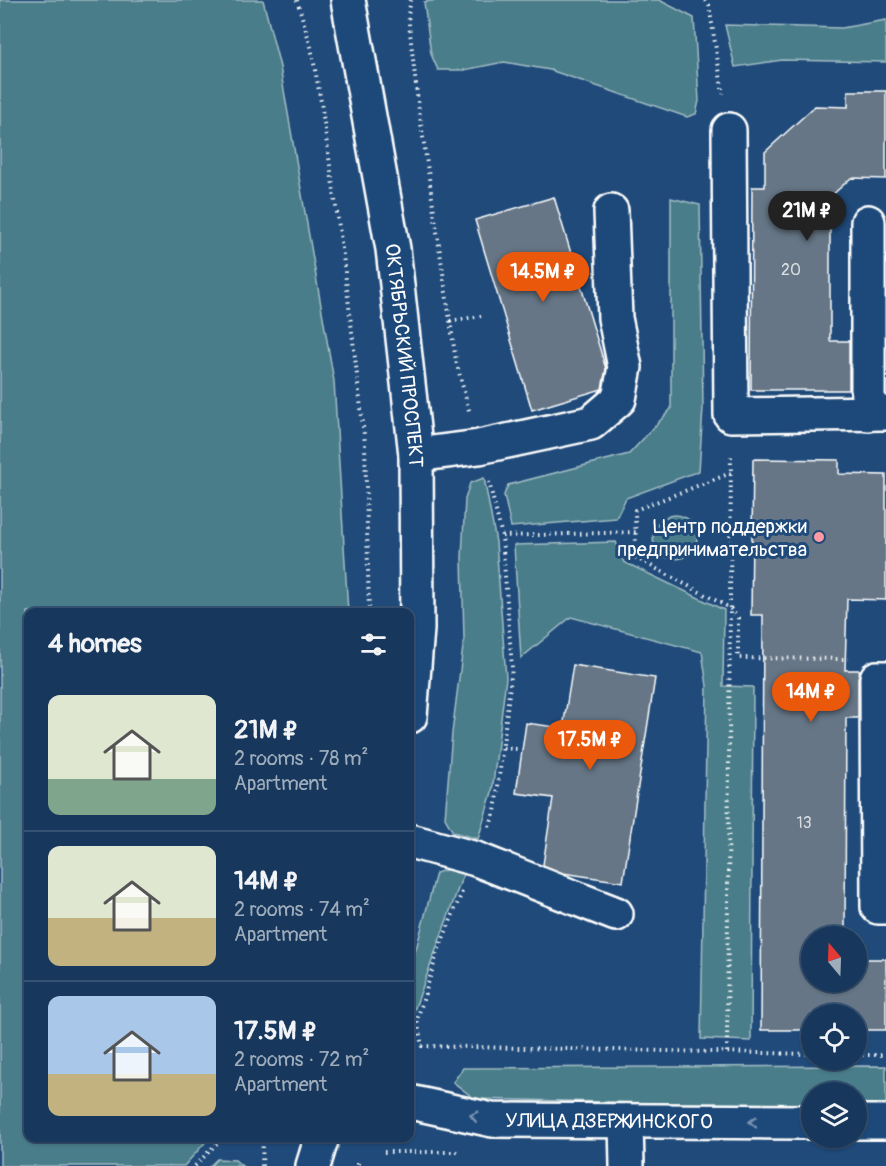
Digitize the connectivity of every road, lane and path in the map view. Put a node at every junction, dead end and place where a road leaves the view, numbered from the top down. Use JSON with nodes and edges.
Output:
{"nodes":[{"id":1,"x":297,"y":0,"type":"edge"},
{"id":2,"x":348,"y":0,"type":"edge"},
{"id":3,"x":411,"y":0,"type":"edge"},
{"id":4,"x":705,"y":0,"type":"edge"},
{"id":5,"x":729,"y":130,"type":"joint"},
{"id":6,"x":611,"y":211,"type":"dead end"},
{"id":7,"x":868,"y":222,"type":"dead end"},
{"id":8,"x":481,"y":316,"type":"dead end"},
{"id":9,"x":450,"y":321,"type":"junction"},
{"id":10,"x":877,"y":414,"type":"edge"},
{"id":11,"x":731,"y":415,"type":"junction"},
{"id":12,"x":479,"y":447,"type":"junction"},
{"id":13,"x":416,"y":455,"type":"junction"},
{"id":14,"x":731,"y":473,"type":"junction"},
{"id":15,"x":636,"y":532,"type":"junction"},
{"id":16,"x":502,"y":536,"type":"junction"},
{"id":17,"x":369,"y":608,"type":"edge"},
{"id":18,"x":730,"y":608,"type":"junction"},
{"id":19,"x":414,"y":666,"type":"edge"},
{"id":20,"x":882,"y":678,"type":"edge"},
{"id":21,"x":503,"y":748,"type":"junction"},
{"id":22,"x":517,"y":749,"type":"dead end"},
{"id":23,"x":414,"y":842,"type":"edge"},
{"id":24,"x":476,"y":859,"type":"junction"},
{"id":25,"x":886,"y":907,"type":"edge"},
{"id":26,"x":616,"y":914,"type":"dead end"},
{"id":27,"x":727,"y":1052,"type":"junction"},
{"id":28,"x":801,"y":1054,"type":"edge"},
{"id":29,"x":867,"y":1055,"type":"edge"},
{"id":30,"x":886,"y":1055,"type":"edge"},
{"id":31,"x":414,"y":1103,"type":"edge"},
{"id":32,"x":626,"y":1121,"type":"junction"},
{"id":33,"x":801,"y":1122,"type":"edge"},
{"id":34,"x":867,"y":1122,"type":"edge"},
{"id":35,"x":886,"y":1122,"type":"edge"},
{"id":36,"x":218,"y":1142,"type":"edge"},
{"id":37,"x":263,"y":1142,"type":"edge"},
{"id":38,"x":320,"y":1142,"type":"edge"},
{"id":39,"x":195,"y":1166,"type":"edge"},
{"id":40,"x":262,"y":1166,"type":"edge"},
{"id":41,"x":313,"y":1166,"type":"edge"},
{"id":42,"x":627,"y":1166,"type":"edge"}],
"edges":[{"from":1,"to":17,"type":"path"},
{"from":2,"to":13,"type":"street","name":"ОКТЯБРЬСКИЙ ПРОСПЕКТ"},
{"from":3,"to":9,"type":"path"},
{"from":4,"to":5,"type":"path"},
{"from":5,"to":11,"type":"street"},
{"from":6,"to":12,"type":"street"},
{"from":7,"to":10,"type":"street"},
{"from":8,"to":9,"type":"path"},
{"from":9,"to":12,"type":"path"},
{"from":10,"to":11,"type":"street"},
{"from":11,"to":14,"type":"path"},
{"from":12,"to":13,"type":"street"},
{"from":12,"to":16,"type":"path"},
{"from":13,"to":19,"type":"street","name":"ОКТЯБРЬСКИЙ ПРОСПЕКТ"},
{"from":14,"to":15,"type":"path"},
{"from":14,"to":18,"type":"path"},
{"from":15,"to":16,"type":"path"},
{"from":15,"to":18,"type":"path"},
{"from":16,"to":21,"type":"path"},
{"from":18,"to":20,"type":"path"},
{"from":18,"to":27,"type":"path"},
{"from":20,"to":25,"type":"street"},
{"from":21,"to":22,"type":"path"},
{"from":21,"to":24,"type":"path"},
{"from":23,"to":24,"type":"street"},
{"from":24,"to":26,"type":"street"},
{"from":24,"to":27,"type":"path"},
{"from":27,"to":28,"type":"path"},
{"from":29,"to":30,"type":"path"},
{"from":32,"to":31,"type":"street","name":"УЛИЦА ДЗЕРЖИНСКОГО","one_way":true},
{"from":33,"to":32,"type":"street","name":"УЛИЦА ДЗЕРЖИНСКОГО","one_way":true},
{"from":32,"to":42,"type":"street"},
{"from":34,"to":35,"type":"street"},
{"from":36,"to":39,"type":"path"},
{"from":37,"to":40,"type":"path"},
{"from":38,"to":41,"type":"street"}]}
